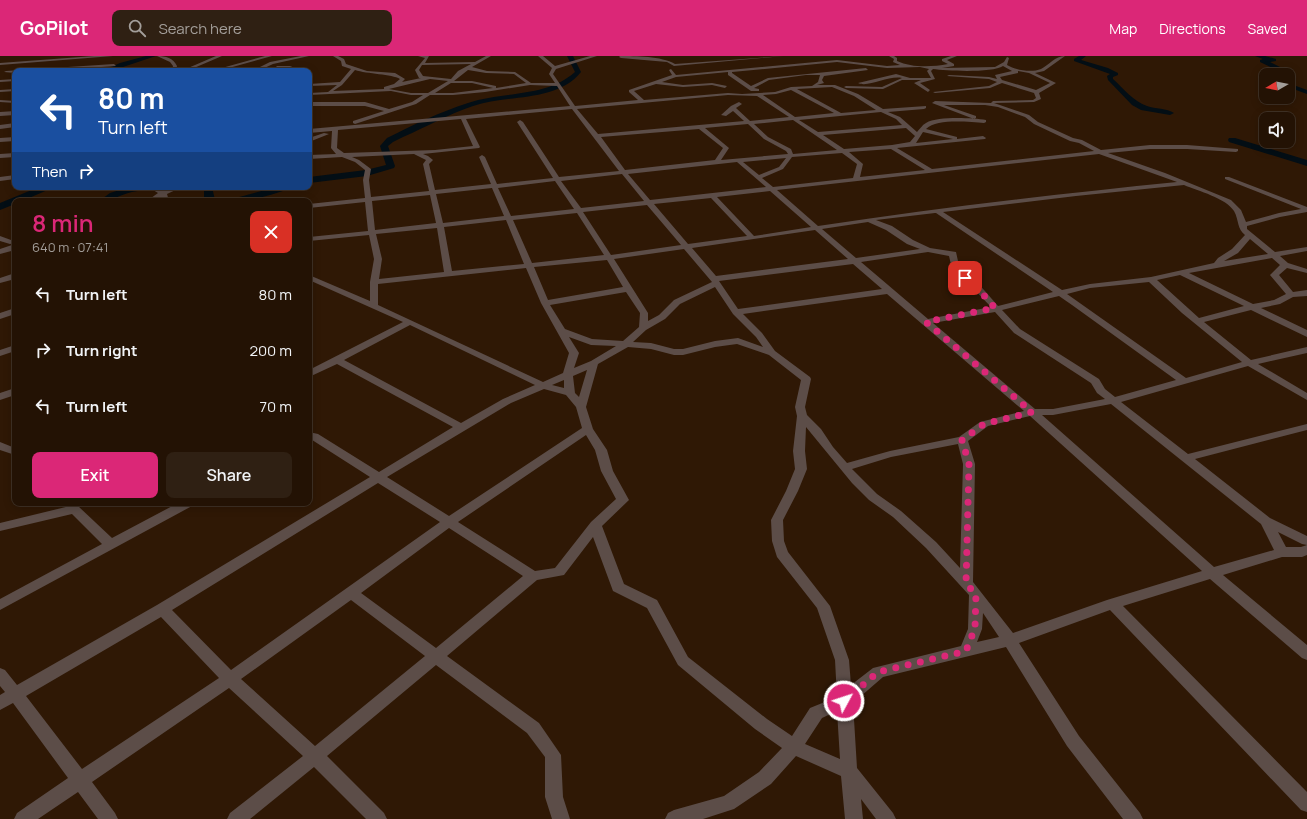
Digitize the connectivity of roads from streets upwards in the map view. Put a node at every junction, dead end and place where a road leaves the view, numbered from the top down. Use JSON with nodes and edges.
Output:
{"nodes":[{"id":1,"x":26,"y":56,"type":"edge"},
{"id":2,"x":72,"y":56,"type":"edge"},
{"id":3,"x":111,"y":56,"type":"edge"},
{"id":4,"x":159,"y":56,"type":"edge"},
{"id":5,"x":220,"y":56,"type":"edge"},
{"id":6,"x":270,"y":56,"type":"edge"},
{"id":7,"x":307,"y":56,"type":"edge"},
{"id":8,"x":335,"y":56,"type":"edge"},
{"id":9,"x":420,"y":56,"type":"edge"},
{"id":10,"x":489,"y":56,"type":"edge"},
{"id":11,"x":540,"y":56,"type":"edge"},
{"id":12,"x":596,"y":56,"type":"edge"},
{"id":13,"x":732,"y":56,"type":"edge"},
{"id":14,"x":781,"y":56,"type":"edge"},
{"id":15,"x":891,"y":56,"type":"edge"},
{"id":16,"x":954,"y":56,"type":"edge"},
{"id":17,"x":1006,"y":56,"type":"edge"},
{"id":18,"x":1063,"y":56,"type":"edge"},
{"id":19,"x":243,"y":57,"type":"dead end"},
{"id":20,"x":621,"y":57,"type":"dead end"},
{"id":21,"x":644,"y":57,"type":"edge"},
{"id":22,"x":700,"y":57,"type":"dead end"},
{"id":23,"x":739,"y":57,"type":"edge"},
{"id":24,"x":771,"y":57,"type":"edge"},
{"id":25,"x":846,"y":57,"type":"edge"},
{"id":26,"x":68,"y":59,"type":"junction"},
{"id":27,"x":811,"y":59,"type":"dead end"},
{"id":28,"x":256,"y":61,"type":"junction"},
{"id":29,"x":837,"y":61,"type":"junction"},
{"id":30,"x":476,"y":62,"type":"junction"},
{"id":31,"x":818,"y":62,"type":"junction"},
{"id":32,"x":17,"y":63,"type":"junction"},
{"id":33,"x":704,"y":63,"type":"junction"},
{"id":34,"x":853,"y":63,"type":"junction"},
{"id":35,"x":0,"y":64,"type":"edge"},
{"id":36,"x":420,"y":64,"type":"junction"},
{"id":37,"x":1003,"y":64,"type":"junction"},
{"id":38,"x":114,"y":65,"type":"dead end"},
{"id":39,"x":270,"y":65,"type":"junction"},
{"id":40,"x":786,"y":65,"type":"junction"},
{"id":41,"x":861,"y":65,"type":"junction"},
{"id":42,"x":1034,"y":65,"type":"dead end"},
{"id":43,"x":233,"y":66,"type":"junction"},
{"id":44,"x":487,"y":66,"type":"dead end"},
{"id":45,"x":673,"y":66,"type":"junction"},
{"id":46,"x":906,"y":66,"type":"junction"},
{"id":47,"x":887,"y":67,"type":"junction"},
{"id":48,"x":66,"y":68,"type":"edge"},
{"id":49,"x":174,"y":68,"type":"edge"},
{"id":50,"x":190,"y":68,"type":"edge"},
{"id":51,"x":225,"y":68,"type":"edge"},
{"id":52,"x":260,"y":68,"type":"joint"},
{"id":53,"x":292,"y":68,"type":"edge"},
{"id":54,"x":469,"y":68,"type":"junction"},
{"id":55,"x":554,"y":68,"type":"junction"},
{"id":56,"x":759,"y":68,"type":"junction"},
{"id":57,"x":933,"y":68,"type":"junction"},
{"id":58,"x":354,"y":69,"type":"junction"},
{"id":59,"x":737,"y":69,"type":"junction"},
{"id":60,"x":865,"y":69,"type":"junction"},
{"id":61,"x":1013,"y":71,"type":"junction"},
{"id":62,"x":1023,"y":71,"type":"junction"},
{"id":63,"x":3,"y":72,"type":"edge"},
{"id":64,"x":460,"y":72,"type":"junction"},
{"id":65,"x":1030,"y":72,"type":"junction"},
{"id":66,"x":382,"y":74,"type":"junction"},
{"id":67,"x":806,"y":74,"type":"junction"},
{"id":68,"x":826,"y":74,"type":"junction"},
{"id":69,"x":930,"y":74,"type":"junction"},
{"id":70,"x":0,"y":75,"type":"edge"},
{"id":71,"x":687,"y":75,"type":"junction"},
{"id":72,"x":902,"y":75,"type":"junction"},
{"id":73,"x":518,"y":76,"type":"junction"},
{"id":74,"x":675,"y":76,"type":"junction"},
{"id":75,"x":885,"y":76,"type":"junction"},
{"id":76,"x":953,"y":76,"type":"junction"},
{"id":77,"x":360,"y":77,"type":"dead end"},
{"id":78,"x":940,"y":77,"type":"junction"},
{"id":79,"x":352,"y":78,"type":"dead end"},
{"id":80,"x":428,"y":78,"type":"junction"},
{"id":81,"x":909,"y":78,"type":"junction"},
{"id":82,"x":498,"y":79,"type":"dead end"},
{"id":83,"x":12,"y":80,"type":"edge"},
{"id":84,"x":344,"y":80,"type":"junction"},
{"id":85,"x":489,"y":80,"type":"dead end"},
{"id":86,"x":0,"y":81,"type":"edge"},
{"id":87,"x":451,"y":81,"type":"junction"},
{"id":88,"x":820,"y":81,"type":"junction"},
{"id":89,"x":897,"y":82,"type":"junction"},
{"id":90,"x":1001,"y":82,"type":"junction"},
{"id":91,"x":655,"y":83,"type":"junction"},
{"id":92,"x":480,"y":84,"type":"junction"},
{"id":93,"x":530,"y":84,"type":"junction"},
{"id":94,"x":906,"y":84,"type":"dead end"},
{"id":95,"x":916,"y":84,"type":"junction"},
{"id":96,"x":312,"y":85,"type":"edge"},
{"id":97,"x":396,"y":85,"type":"junction"},
{"id":98,"x":558,"y":85,"type":"junction"},
{"id":99,"x":487,"y":86,"type":"junction"},
{"id":100,"x":812,"y":86,"type":"junction"},
{"id":101,"x":833,"y":86,"type":"junction"},
{"id":102,"x":507,"y":88,"type":"junction"},
{"id":103,"x":791,"y":88,"type":"junction"},
{"id":104,"x":840,"y":88,"type":"junction"},
{"id":105,"x":752,"y":89,"type":"junction"},
{"id":106,"x":12,"y":90,"type":"edge"},
{"id":107,"x":495,"y":90,"type":"junction"},
{"id":108,"x":783,"y":90,"type":"junction"},
{"id":109,"x":0,"y":91,"type":"edge"},
{"id":110,"x":379,"y":91,"type":"junction"},
{"id":111,"x":932,"y":92,"type":"junction"},
{"id":112,"x":1036,"y":92,"type":"junction"},
{"id":113,"x":324,"y":93,"type":"junction"},
{"id":114,"x":312,"y":94,"type":"edge"},
{"id":115,"x":428,"y":94,"type":"junction"},
{"id":116,"x":728,"y":94,"type":"junction"},
{"id":117,"x":758,"y":94,"type":"junction"},
{"id":118,"x":742,"y":95,"type":"junction"},
{"id":119,"x":715,"y":96,"type":"junction"},
{"id":120,"x":642,"y":101,"type":"junction"},
{"id":121,"x":0,"y":102,"type":"edge"},
{"id":122,"x":12,"y":102,"type":"edge"},
{"id":123,"x":988,"y":103,"type":"junction"},
{"id":124,"x":312,"y":104,"type":"edge"},
{"id":125,"x":924,"y":107,"type":"junction"},
{"id":126,"x":574,"y":108,"type":"junction"},
{"id":127,"x":733,"y":108,"type":"junction"},
{"id":128,"x":882,"y":111,"type":"junction"},
{"id":129,"x":387,"y":112,"type":"junction"},
{"id":130,"x":12,"y":113,"type":"edge"},
{"id":131,"x":0,"y":114,"type":"edge"},
{"id":132,"x":724,"y":115,"type":"dead end"},
{"id":133,"x":841,"y":115,"type":"junction"},
{"id":134,"x":463,"y":116,"type":"junction"},
{"id":135,"x":911,"y":116,"type":"dead end"},
{"id":136,"x":905,"y":117,"type":"dead end"},
{"id":137,"x":898,"y":118,"type":"junction"},
{"id":138,"x":795,"y":120,"type":"junction"},
{"id":139,"x":418,"y":122,"type":"junction"},
{"id":140,"x":520,"y":122,"type":"dead end"},
{"id":141,"x":750,"y":123,"type":"junction"},
{"id":142,"x":12,"y":125,"type":"edge"},
{"id":143,"x":0,"y":126,"type":"edge"},
{"id":144,"x":908,"y":126,"type":"junction"},
{"id":145,"x":700,"y":127,"type":"junction"},
{"id":146,"x":337,"y":129,"type":"junction"},
{"id":147,"x":923,"y":130,"type":"junction"},
{"id":148,"x":312,"y":131,"type":"edge"},
{"id":149,"x":818,"y":134,"type":"junction"},
{"id":150,"x":917,"y":135,"type":"junction"},
{"id":151,"x":597,"y":136,"type":"junction"},
{"id":152,"x":983,"y":138,"type":"dead end"},
{"id":153,"x":12,"y":139,"type":"edge"},
{"id":154,"x":312,"y":139,"type":"edge"},
{"id":155,"x":964,"y":139,"type":"junction"},
{"id":156,"x":0,"y":140,"type":"edge"},
{"id":157,"x":909,"y":145,"type":"junction"},
{"id":158,"x":892,"y":147,"type":"junction"},
{"id":159,"x":842,"y":150,"type":"junction"},
{"id":160,"x":1236,"y":150,"type":"dead end"},
{"id":161,"x":413,"y":153,"type":"junction"},
{"id":162,"x":1102,"y":153,"type":"junction"},
{"id":163,"x":8,"y":155,"type":"junction"},
{"id":164,"x":12,"y":155,"type":"edge"},
{"id":165,"x":791,"y":155,"type":"junction"},
{"id":166,"x":0,"y":156,"type":"edge"},
{"id":167,"x":346,"y":156,"type":"junction"},
{"id":168,"x":312,"y":157,"type":"edge"},
{"id":169,"x":482,"y":157,"type":"dead end"},
{"id":170,"x":738,"y":160,"type":"junction"},
{"id":171,"x":717,"y":162,"type":"junction"},
{"id":172,"x":0,"y":163,"type":"edge"},
{"id":173,"x":931,"y":171,"type":"junction"},
{"id":174,"x":623,"y":172,"type":"junction"},
{"id":175,"x":12,"y":177,"type":"edge"},
{"id":176,"x":758,"y":177,"type":"junction"},
{"id":177,"x":1227,"y":178,"type":"dead end"},
{"id":178,"x":0,"y":179,"type":"edge"},
{"id":179,"x":557,"y":179,"type":"junction"},
{"id":180,"x":856,"y":179,"type":"junction"},
{"id":181,"x":1186,"y":183,"type":"junction"},
{"id":182,"x":494,"y":186,"type":"junction"},
{"id":183,"x":772,"y":188,"type":"junction"},
{"id":184,"x":157,"y":190,"type":"edge"},
{"id":185,"x":171,"y":190,"type":"edge"},
{"id":186,"x":432,"y":192,"type":"junction"},
{"id":187,"x":163,"y":193,"type":"junction"},
{"id":188,"x":713,"y":196,"type":"junction"},
{"id":189,"x":155,"y":198,"type":"edge"},
{"id":190,"x":165,"y":198,"type":"edge"},
{"id":191,"x":368,"y":199,"type":"junction"},
{"id":192,"x":648,"y":202,"type":"junction"},
{"id":193,"x":312,"y":206,"type":"edge"},
{"id":194,"x":1307,"y":209,"type":"edge"},
{"id":195,"x":579,"y":210,"type":"junction"},
{"id":196,"x":938,"y":212,"type":"junction"},
{"id":197,"x":509,"y":218,"type":"junction"},
{"id":198,"x":869,"y":220,"type":"junction"},
{"id":199,"x":440,"y":225,"type":"junction"},
{"id":200,"x":1243,"y":225,"type":"junction"},
{"id":201,"x":817,"y":228,"type":"junction"},
{"id":202,"x":372,"y":232,"type":"junction"},
{"id":203,"x":1249,"y":236,"type":"junction"},
{"id":204,"x":0,"y":238,"type":"edge"},
{"id":205,"x":752,"y":238,"type":"junction"},
{"id":206,"x":312,"y":239,"type":"edge"},
{"id":207,"x":12,"y":243,"type":"edge"},
{"id":208,"x":12,"y":245,"type":"edge"},
{"id":209,"x":685,"y":246,"type":"junction"},
{"id":210,"x":1307,"y":249,"type":"edge"},
{"id":211,"x":928,"y":250,"type":"junction"},
{"id":212,"x":0,"y":252,"type":"edge"},
{"id":213,"x":1275,"y":256,"type":"junction"},
{"id":214,"x":610,"y":257,"type":"junction"},
{"id":215,"x":854,"y":260,"type":"junction"},
{"id":216,"x":530,"y":265,"type":"junction"},
{"id":217,"x":1217,"y":265,"type":"junction"},
{"id":218,"x":1285,"y":265,"type":"junction"},
{"id":219,"x":1307,"y":271,"type":"edge"},
{"id":220,"x":1180,"y":272,"type":"junction"},
{"id":221,"x":448,"y":273,"type":"junction"},
{"id":222,"x":12,"y":277,"type":"edge"},
{"id":223,"x":312,"y":277,"type":"edge"},
{"id":224,"x":1151,"y":279,"type":"junction"},
{"id":225,"x":0,"y":281,"type":"edge"},
{"id":226,"x":715,"y":281,"type":"junction"},
{"id":227,"x":374,"y":282,"type":"junction"},
{"id":228,"x":628,"y":289,"type":"junction"},
{"id":229,"x":889,"y":291,"type":"junction"},
{"id":230,"x":1307,"y":293,"type":"edge"},
{"id":231,"x":1059,"y":294,"type":"junction"},
{"id":232,"x":1291,"y":295,"type":"junction"},
{"id":233,"x":545,"y":303,"type":"junction"},
{"id":234,"x":374,"y":307,"type":"junction"},
{"id":235,"x":1252,"y":307,"type":"junction"},
{"id":236,"x":995,"y":308,"type":"junction"},
{"id":237,"x":12,"y":312,"type":"edge"},
{"id":238,"x":736,"y":312,"type":"junction"},
{"id":239,"x":0,"y":316,"type":"edge"},
{"id":240,"x":1197,"y":321,"type":"junction"},
{"id":241,"x":410,"y":322,"type":"junction"},
{"id":242,"x":926,"y":322,"type":"junction"},
{"id":243,"x":643,"y":328,"type":"junction"},
{"id":244,"x":562,"y":331,"type":"junction"},
{"id":245,"x":1307,"y":334,"type":"edge"},
{"id":246,"x":625,"y":345,"type":"junction"},
{"id":247,"x":12,"y":349,"type":"edge"},
{"id":248,"x":1307,"y":350,"type":"edge"},
{"id":249,"x":0,"y":353,"type":"edge"},
{"id":250,"x":772,"y":353,"type":"junction"},
{"id":251,"x":337,"y":360,"type":"junction"},
{"id":252,"x":1248,"y":362,"type":"junction"},
{"id":253,"x":594,"y":363,"type":"junction"},
{"id":254,"x":312,"y":372,"type":"edge"},
{"id":255,"x":568,"y":373,"type":"junction"},
{"id":256,"x":1184,"y":381,"type":"junction"},
{"id":257,"x":542,"y":385,"type":"junction"},
{"id":258,"x":12,"y":392,"type":"edge"},
{"id":259,"x":570,"y":392,"type":"junction"},
{"id":260,"x":0,"y":397,"type":"edge"},
{"id":261,"x":1307,"y":397,"type":"edge"},
{"id":262,"x":1113,"y":401,"type":"junction"},
{"id":263,"x":581,"y":407,"type":"junction"},
{"id":264,"x":1032,"y":412,"type":"junction"},
{"id":265,"x":802,"y":416,"type":"junction"},
{"id":266,"x":461,"y":427,"type":"junction"},
{"id":267,"x":1307,"y":427,"type":"edge"},
{"id":268,"x":588,"y":429,"type":"junction"},
{"id":269,"x":312,"y":436,"type":"edge"},
{"id":270,"x":962,"y":440,"type":"junction"},
{"id":271,"x":1,"y":447,"type":"edge"},
{"id":272,"x":12,"y":451,"type":"edge"},
{"id":273,"x":1186,"y":458,"type":"junction"},
{"id":274,"x":845,"y":467,"type":"junction"},
{"id":275,"x":379,"y":478,"type":"junction"},
{"id":276,"x":182,"y":506,"type":"edge"},
{"id":277,"x":1266,"y":521,"type":"junction"},
{"id":278,"x":448,"y":523,"type":"junction"},
{"id":279,"x":595,"y":525,"type":"junction"},
{"id":280,"x":0,"y":527,"type":"edge"},
{"id":281,"x":1307,"y":541,"type":"edge"},
{"id":282,"x":111,"y":545,"type":"junction"},
{"id":283,"x":1307,"y":550,"type":"edge"},
{"id":284,"x":1282,"y":552,"type":"junction"},
{"id":285,"x":1212,"y":572,"type":"junction"},
{"id":286,"x":533,"y":576,"type":"junction"},
{"id":287,"x":971,"y":589,"type":"junction"},
{"id":288,"x":351,"y":593,"type":"junction"},
{"id":289,"x":1112,"y":604,"type":"junction"},
{"id":290,"x":0,"y":605,"type":"edge"},
{"id":291,"x":162,"y":609,"type":"junction"},
{"id":292,"x":1010,"y":640,"type":"junction"},
{"id":293,"x":966,"y":651,"type":"junction"},
{"id":294,"x":1307,"y":654,"type":"edge"},
{"id":295,"x":434,"y":657,"type":"junction"},
{"id":296,"x":0,"y":674,"type":"edge"},
{"id":297,"x":230,"y":679,"type":"junction"},
{"id":298,"x":14,"y":694,"type":"junction"},
{"id":299,"x":844,"y":701,"type":"junction"},
{"id":300,"x":0,"y":703,"type":"edge"},
{"id":301,"x":794,"y":747,"type":"junction"},
{"id":302,"x":315,"y":756,"type":"junction"},
{"id":303,"x":848,"y":771,"type":"junction"},
{"id":304,"x":81,"y":780,"type":"junction"},
{"id":305,"x":1307,"y":804,"type":"edge"},
{"id":306,"x":23,"y":819,"type":"edge"},
{"id":307,"x":109,"y":819,"type":"edge"},
{"id":308,"x":236,"y":819,"type":"edge"},
{"id":309,"x":378,"y":819,"type":"edge"},
{"id":310,"x":561,"y":819,"type":"edge"},
{"id":311,"x":674,"y":819,"type":"edge"},
{"id":312,"x":854,"y":819,"type":"edge"},
{"id":313,"x":887,"y":819,"type":"edge"},
{"id":314,"x":1134,"y":819,"type":"edge"}],
"edges":[{"from":1,"to":32,"type":"street"},
{"from":2,"to":26,"type":"street"},
{"from":3,"to":26,"type":"street"},
{"from":4,"to":49,"type":"street"},
{"from":5,"to":50,"type":"street"},
{"from":6,"to":28,"type":"street"},
{"from":7,"to":39,"type":"street"},
{"from":8,"to":58,"type":"street"},
{"from":9,"to":36,"type":"street"},
{"from":10,"to":30,"type":"street"},
{"from":11,"to":55,"type":"street"},
{"from":12,"to":55,"type":"street"},
{"from":13,"to":23,"type":"street"},
{"from":14,"to":24,"type":"street"},
{"from":15,"to":46,"type":"street"},
{"from":16,"to":57,"type":"street"},
{"from":17,"to":37,"type":"street"},
{"from":18,"to":65,"type":"street"},
{"from":19,"to":28,"type":"street"},
{"from":20,"to":21,"type":"street"},
{"from":21,"to":45,"type":"street"},
{"from":22,"to":33,"type":"street"},
{"from":23,"to":24,"type":"street"},
{"from":23,"to":33,"type":"street"},
{"from":23,"to":56,"type":"street"},
{"from":24,"to":40,"type":"street"},
{"from":25,"to":29,"type":"street"},
{"from":25,"to":34,"type":"street"},
{"from":26,"to":32,"type":"street"},
{"from":27,"to":31,"type":"street"},
{"from":28,"to":39,"type":"street"},
{"from":28,"to":43,"type":"street"},
{"from":29,"to":31,"type":"street"},
{"from":29,"to":34,"type":"street"},
{"from":30,"to":36,"type":"street"},
{"from":30,"to":54,"type":"street"},
{"from":31,"to":40,"type":"street"},
{"from":32,"to":35,"type":"street"},
{"from":32,"to":63,"type":"street"},
{"from":33,"to":45,"type":"street"},
{"from":34,"to":41,"type":"street"},
{"from":36,"to":80,"type":"street"},
{"from":37,"to":57,"type":"street"},
{"from":37,"to":61,"type":"street"},
{"from":38,"to":48,"type":"street"},
{"from":39,"to":52,"type":"street"},
{"from":39,"to":53,"type":"street"},
{"from":40,"to":56,"type":"street"},
{"from":40,"to":67,"type":"street"},
{"from":41,"to":47,"type":"street"},
{"from":41,"to":60,"type":"street"},
{"from":42,"to":62,"type":"street"},
{"from":43,"to":51,"type":"street"},
{"from":43,"to":52,"type":"street"},
{"from":44,"to":54,"type":"street"},
{"from":45,"to":71,"type":"street"},
{"from":45,"to":74,"type":"street"},
{"from":46,"to":47,"type":"street"},
{"from":46,"to":57,"type":"street"},
{"from":46,"to":69,"type":"street"},
{"from":46,"to":72,"type":"street"},
{"from":47,"to":60,"type":"street"},
{"from":54,"to":64,"type":"street"},
{"from":54,"to":73,"type":"street"},
{"from":55,"to":98,"type":"street"},
{"from":56,"to":59,"type":"street"},
{"from":57,"to":69,"type":"street"},
{"from":57,"to":76,"type":"street"},
{"from":57,"to":78,"type":"street"},
{"from":58,"to":66,"type":"street"},
{"from":58,"to":84,"type":"street"},
{"from":59,"to":71,"type":"street"},
{"from":59,"to":105,"type":"street"},
{"from":60,"to":68,"type":"street"},
{"from":60,"to":75,"type":"street"},
{"from":61,"to":62,"type":"street"},
{"from":61,"to":65,"type":"street"},
{"from":61,"to":90,"type":"street"},
{"from":62,"to":65,"type":"street"},
{"from":63,"to":70,"type":"street"},
{"from":64,"to":80,"type":"street"},
{"from":64,"to":87,"type":"street"},
{"from":65,"to":112,"type":"street"},
{"from":66,"to":77,"type":"street"},
{"from":66,"to":97,"type":"street"},
{"from":67,"to":68,"type":"street"},
{"from":67,"to":88,"type":"street"},
{"from":67,"to":105,"type":"street"},
{"from":68,"to":88,"type":"street"},
{"from":69,"to":78,"type":"street"},
{"from":69,"to":81,"type":"street"},
{"from":71,"to":74,"type":"street"},
{"from":72,"to":75,"type":"street"},
{"from":72,"to":81,"type":"street"},
{"from":73,"to":82,"type":"street"},
{"from":73,"to":93,"type":"street"},
{"from":74,"to":91,"type":"street"},
{"from":75,"to":89,"type":"street"},
{"from":75,"to":101,"type":"street"},
{"from":76,"to":78,"type":"street"},
{"from":76,"to":90,"type":"street"},
{"from":78,"to":95,"type":"street"},
{"from":79,"to":84,"type":"street"},
{"from":80,"to":87,"type":"street"},
{"from":80,"to":97,"type":"street"},
{"from":81,"to":89,"type":"street"},
{"from":81,"to":95,"type":"street"},
{"from":83,"to":86,"type":"street"},
{"from":84,"to":96,"type":"street"},
{"from":84,"to":113,"type":"street"},
{"from":85,"to":92,"type":"street"},
{"from":87,"to":92,"type":"street"},
{"from":87,"to":115,"type":"street"},
{"from":88,"to":100,"type":"street"},
{"from":89,"to":94,"type":"street"},
{"from":89,"to":104,"type":"street"},
{"from":90,"to":111,"type":"street"},
{"from":90,"to":112,"type":"street"},
{"from":91,"to":119,"type":"street"},
{"from":91,"to":120,"type":"street"},
{"from":92,"to":99,"type":"street"},
{"from":93,"to":98,"type":"street"},
{"from":93,"to":102,"type":"street"},
{"from":95,"to":111,"type":"street"},
{"from":97,"to":110,"type":"street"},
{"from":98,"to":126,"type":"street"},
{"from":99,"to":102,"type":"street"},
{"from":99,"to":107,"type":"street"},
{"from":100,"to":101,"type":"street"},
{"from":100,"to":103,"type":"street"},
{"from":101,"to":104,"type":"street"},
{"from":102,"to":107,"type":"street"},
{"from":103,"to":108,"type":"street"},
{"from":103,"to":133,"type":"street"},
{"from":104,"to":128,"type":"street"},
{"from":105,"to":108,"type":"street"},
{"from":105,"to":116,"type":"street"},
{"from":105,"to":117,"type":"street"},
{"from":106,"to":109,"type":"street"},
{"from":107,"to":115,"type":"street"},
{"from":108,"to":117,"type":"street"},
{"from":110,"to":113,"type":"street"},
{"from":110,"to":115,"type":"street"},
{"from":111,"to":125,"type":"street"},
{"from":112,"to":123,"type":"street"},
{"from":113,"to":114,"type":"street"},
{"from":115,"to":129,"type":"street"},
{"from":116,"to":118,"type":"street"},
{"from":116,"to":119,"type":"street"},
{"from":117,"to":118,"type":"street"},
{"from":117,"to":138,"type":"street"},
{"from":118,"to":127,"type":"street"},
{"from":119,"to":120,"type":"street"},
{"from":120,"to":126,"type":"street"},
{"from":121,"to":122,"type":"street"},
{"from":123,"to":147,"type":"street"},
{"from":123,"to":162,"type":"street"},
{"from":124,"to":129,"type":"street"},
{"from":125,"to":128,"type":"street"},
{"from":125,"to":135,"type":"street"},
{"from":126,"to":134,"type":"street"},
{"from":126,"to":151,"type":"street"},
{"from":127,"to":132,"type":"street"},
{"from":127,"to":141,"type":"street"},
{"from":128,"to":133,"type":"street"},
{"from":128,"to":137,"type":"street"},
{"from":129,"to":139,"type":"street"},
{"from":129,"to":146,"type":"street"},
{"from":130,"to":131,"type":"street"},
{"from":133,"to":138,"type":"street"},
{"from":134,"to":139,"type":"street"},
{"from":134,"to":161,"type":"street"},
{"from":136,"to":137,"type":"street"},
{"from":137,"to":144,"type":"street"},
{"from":138,"to":141,"type":"street"},
{"from":138,"to":149,"type":"street"},
{"from":139,"to":146,"type":"street"},
{"from":140,"to":179,"type":"street"},
{"from":141,"to":145,"type":"street"},
{"from":141,"to":165,"type":"street"},
{"from":142,"to":143,"type":"street"},
{"from":144,"to":149,"type":"street"},
{"from":144,"to":150,"type":"street"},
{"from":145,"to":151,"type":"street"},
{"from":145,"to":171,"type":"street"},
{"from":146,"to":148,"type":"street"},
{"from":146,"to":154,"type":"street"},
{"from":146,"to":167,"type":"street"},
{"from":147,"to":150,"type":"street"},
{"from":147,"to":155,"type":"street"},
{"from":149,"to":159,"type":"street"},
{"from":150,"to":157,"type":"street"},
{"from":151,"to":174,"type":"street"},
{"from":152,"to":155,"type":"street"},
{"from":153,"to":156,"type":"street"},
{"from":155,"to":157,"type":"street"},
{"from":157,"to":158,"type":"street"},
{"from":158,"to":159,"type":"street"},
{"from":158,"to":173,"type":"street"},
{"from":159,"to":165,"type":"street"},
{"from":159,"to":180,"type":"street"},
{"from":160,"to":162,"type":"street"},
{"from":161,"to":167,"type":"street"},
{"from":161,"to":186,"type":"street"},
{"from":162,"to":173,"type":"street"},
{"from":162,"to":181,"type":"street"},
{"from":163,"to":164,"type":"street"},
{"from":163,"to":166,"type":"street"},
{"from":163,"to":172,"type":"street"},
{"from":165,"to":170,"type":"street"},
{"from":165,"to":176,"type":"street"},
{"from":167,"to":168,"type":"street"},
{"from":167,"to":191,"type":"street"},
{"from":169,"to":182,"type":"street"},
{"from":170,"to":171,"type":"street"},
{"from":170,"to":176,"type":"street"},
{"from":171,"to":174,"type":"street"},
{"from":173,"to":180,"type":"street"},
{"from":174,"to":179,"type":"street"},
{"from":174,"to":192,"type":"street"},
{"from":175,"to":178,"type":"street"},
{"from":176,"to":183,"type":"street"},
{"from":177,"to":194,"type":"street"},
{"from":179,"to":182,"type":"street"},
{"from":179,"to":195,"type":"street"},
{"from":180,"to":183,"type":"street"},
{"from":181,"to":196,"type":"street"},
{"from":181,"to":200,"type":"street"},
{"from":182,"to":186,"type":"street"},
{"from":182,"to":197,"type":"street"},
{"from":183,"to":188,"type":"street"},
{"from":183,"to":201,"type":"street"},
{"from":184,"to":187,"type":"street"},
{"from":185,"to":187,"type":"street"},
{"from":186,"to":191,"type":"street"},
{"from":186,"to":199,"type":"street"},
{"from":187,"to":189,"type":"street"},
{"from":187,"to":190,"type":"street"},
{"from":188,"to":192,"type":"street"},
{"from":188,"to":205,"type":"street"},
{"from":191,"to":193,"type":"street"},
{"from":191,"to":202,"type":"street"},
{"from":192,"to":195,"type":"street"},
{"from":192,"to":209,"type":"street"},
{"from":194,"to":200,"type":"street"},
{"from":195,"to":197,"type":"street"},
{"from":195,"to":214,"type":"street"},
{"from":196,"to":198,"type":"street"},
{"from":196,"to":231,"type":"street"},
{"from":197,"to":199,"type":"street"},
{"from":197,"to":216,"type":"street"},
{"from":198,"to":201,"type":"street"},
{"from":198,"to":211,"type":"street"},
{"from":199,"to":202,"type":"street"},
{"from":199,"to":221,"type":"street"},
{"from":200,"to":203,"type":"street"},
{"from":201,"to":205,"type":"street"},
{"from":201,"to":215,"type":"street"},
{"from":202,"to":206,"type":"street"},
{"from":202,"to":227,"type":"street"},
{"from":203,"to":213,"type":"street"},
{"from":203,"to":217,"type":"street"},
{"from":204,"to":207,"type":"street"},
{"from":205,"to":209,"type":"street"},
{"from":208,"to":212,"type":"street"},
{"from":209,"to":214,"type":"street"},
{"from":209,"to":226,"type":"street"},
{"from":210,"to":213,"type":"street"},
{"from":211,"to":215,"type":"street"},
{"from":211,"to":236,"type":"street"},
{"from":213,"to":217,"type":"street"},
{"from":213,"to":218,"type":"street"},
{"from":214,"to":216,"type":"street"},
{"from":214,"to":228,"type":"street"},
{"from":215,"to":226,"type":"street"},
{"from":215,"to":229,"type":"street"},
{"from":216,"to":221,"type":"street"},
{"from":216,"to":233,"type":"street"},
{"from":217,"to":220,"type":"street"},
{"from":218,"to":219,"type":"street"},
{"from":218,"to":232,"type":"street"},
{"from":220,"to":224,"type":"street"},
{"from":220,"to":235,"type":"street"},
{"from":221,"to":227,"type":"street"},
{"from":222,"to":225,"type":"street"},
{"from":223,"to":234,"type":"street"},
{"from":224,"to":231,"type":"street"},
{"from":224,"to":240,"type":"street"},
{"from":226,"to":238,"type":"street"},
{"from":226,"to":243,"type":"street"},
{"from":227,"to":234,"type":"street"},
{"from":228,"to":233,"type":"street"},
{"from":228,"to":243,"type":"street"},
{"from":229,"to":238,"type":"street"},
{"from":229,"to":242,"type":"street"},
{"from":230,"to":232,"type":"street"},
{"from":231,"to":236,"type":"street"},
{"from":231,"to":256,"type":"street"},
{"from":232,"to":235,"type":"street"},
{"from":233,"to":244,"type":"street"},
{"from":234,"to":241,"type":"street"},
{"from":235,"to":240,"type":"street"},
{"from":235,"to":245,"type":"street"},
{"from":236,"to":242,"type":"street"},
{"from":236,"to":262,"type":"street"},
{"from":237,"to":239,"type":"street"},
{"from":238,"to":250,"type":"street"},
{"from":240,"to":252,"type":"street"},
{"from":241,"to":251,"type":"street"},
{"from":241,"to":257,"type":"street"},
{"from":242,"to":264,"type":"street"},
{"from":243,"to":246,"type":"street"},
{"from":244,"to":246,"type":"street"},
{"from":244,"to":255,"type":"street"},
{"from":246,"to":250,"type":"street"},
{"from":246,"to":253,"type":"street"},
{"from":247,"to":249,"type":"street"},
{"from":248,"to":252,"type":"street"},
{"from":250,"to":265,"type":"street"},
{"from":251,"to":254,"type":"street"},
{"from":251,"to":266,"type":"street"},
{"from":252,"to":256,"type":"street"},
{"from":252,"to":261,"type":"street"},
{"from":253,"to":255,"type":"street"},
{"from":253,"to":263,"type":"street"},
{"from":255,"to":257,"type":"street"},
{"from":255,"to":259,"type":"street"},
{"from":256,"to":262,"type":"street"},
{"from":257,"to":259,"type":"street"},
{"from":257,"to":266,"type":"street"},
{"from":258,"to":260,"type":"street"},
{"from":259,"to":263,"type":"street"},
{"from":262,"to":264,"type":"street"},
{"from":262,"to":273,"type":"street"},
{"from":263,"to":268,"type":"street"},
{"from":264,"to":270,"type":"street"},
{"from":264,"to":285,"type":"street"},
{"from":265,"to":274,"type":"street"},
{"from":265,"to":299,"type":"street"},
{"from":266,"to":275,"type":"street"},
{"from":267,"to":273,"type":"street"},
{"from":268,"to":278,"type":"street"},
{"from":268,"to":279,"type":"street"},
{"from":269,"to":275,"type":"street"},
{"from":270,"to":274,"type":"street"},
{"from":270,"to":287,"type":"street"},
{"from":271,"to":272,"type":"street"},
{"from":273,"to":277,"type":"street"},
{"from":274,"to":287,"type":"street"},
{"from":275,"to":278,"type":"street"},
{"from":275,"to":291,"type":"street"},
{"from":276,"to":282,"type":"street"},
{"from":277,"to":281,"type":"street"},
{"from":277,"to":284,"type":"street"},
{"from":278,"to":286,"type":"street"},
{"from":278,"to":288,"type":"street"},
{"from":279,"to":286,"type":"street"},
{"from":279,"to":301,"type":"street"},
{"from":280,"to":282,"type":"street"},
{"from":282,"to":290,"type":"street"},
{"from":283,"to":284,"type":"street"},
{"from":284,"to":285,"type":"street"},
{"from":285,"to":289,"type":"street"},
{"from":285,"to":294,"type":"street"},
{"from":286,"to":295,"type":"street"},
{"from":287,"to":292,"type":"street"},
{"from":287,"to":293,"type":"street"},
{"from":288,"to":295,"type":"street"},
{"from":288,"to":297,"type":"street"},
{"from":289,"to":292,"type":"street"},
{"from":289,"to":305,"type":"street"},
{"from":291,"to":297,"type":"street"},
{"from":291,"to":298,"type":"street"},
{"from":292,"to":293,"type":"street"},
{"from":292,"to":314,"type":"street"},
{"from":293,"to":299,"type":"street"},
{"from":295,"to":302,"type":"street"},
{"from":295,"to":310,"type":"street"},
{"from":296,"to":298,"type":"street"},
{"from":297,"to":302,"type":"street"},
{"from":297,"to":304,"type":"street"},
{"from":298,"to":300,"type":"street"},
{"from":298,"to":304,"type":"street"},
{"from":299,"to":301,"type":"street"},
{"from":299,"to":303,"type":"street"},
{"from":301,"to":303,"type":"street"},
{"from":301,"to":311,"type":"street"},
{"from":302,"to":308,"type":"street"},
{"from":302,"to":309,"type":"street"},
{"from":303,"to":312,"type":"street"},
{"from":303,"to":313,"type":"street"},
{"from":304,"to":306,"type":"street"},
{"from":304,"to":307,"type":"street"}]}
